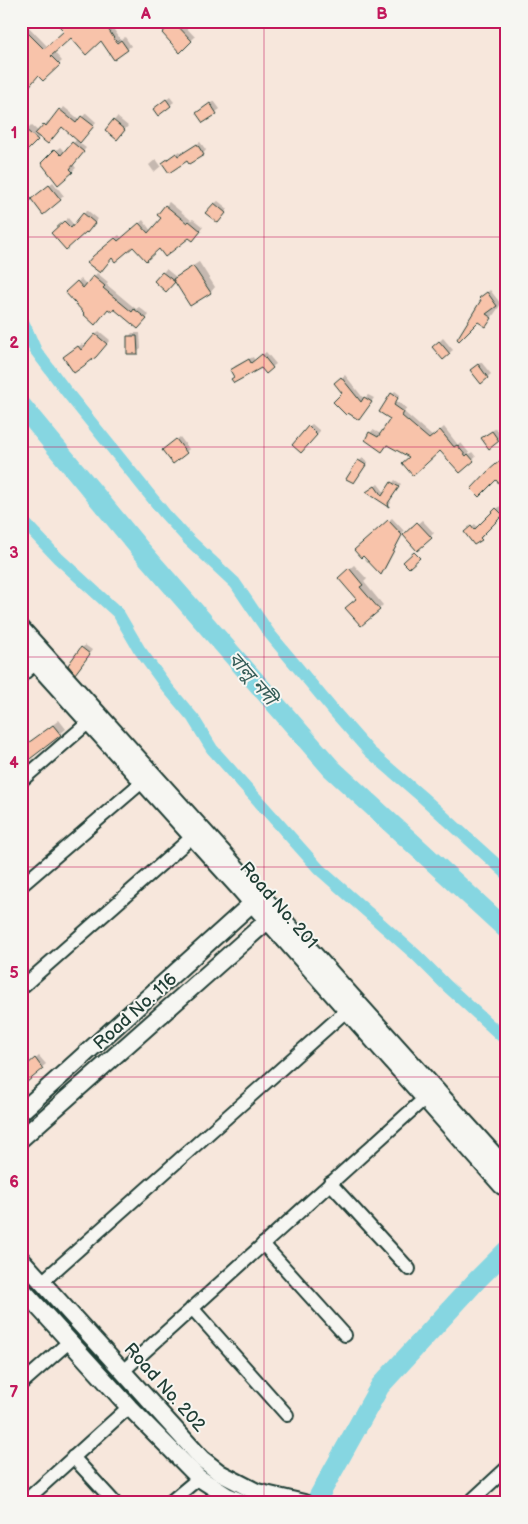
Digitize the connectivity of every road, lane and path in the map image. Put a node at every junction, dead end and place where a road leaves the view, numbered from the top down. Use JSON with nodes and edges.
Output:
{"nodes":[{"id":1,"x":21,"y":628,"type":"edge"},
{"id":2,"x":32,"y":656,"type":"edge"},
{"id":3,"x":21,"y":676,"type":"edge"},
{"id":4,"x":89,"y":722,"type":"junction"},
{"id":5,"x":144,"y":774,"type":"junction"},
{"id":6,"x":21,"y":781,"type":"edge"},
{"id":7,"x":192,"y":837,"type":"junction"},
{"id":8,"x":21,"y":886,"type":"edge"},
{"id":9,"x":256,"y":899,"type":"junction"},
{"id":10,"x":272,"y":917,"type":"junction"},
{"id":11,"x":21,"y":988,"type":"edge"},
{"id":12,"x":346,"y":1011,"type":"junction"},
{"id":13,"x":424,"y":1098,"type":"junction"},
{"id":14,"x":21,"y":1112,"type":"edge"},
{"id":15,"x":21,"y":1139,"type":"edge"},
{"id":16,"x":507,"y":1169,"type":"edge"},
{"id":17,"x":330,"y":1183,"type":"junction"},
{"id":18,"x":505,"y":1184,"type":"edge"},
{"id":19,"x":263,"y":1244,"type":"junction"},
{"id":20,"x":21,"y":1259,"type":"edge"},
{"id":21,"x":409,"y":1269,"type":"dead end"},
{"id":22,"x":42,"y":1282,"type":"junction"},
{"id":23,"x":21,"y":1288,"type":"edge"},
{"id":24,"x":192,"y":1308,"type":"junction"},
{"id":25,"x":345,"y":1335,"type":"dead end"},
{"id":26,"x":70,"y":1341,"type":"junction"},
{"id":27,"x":123,"y":1371,"type":"junction"},
{"id":28,"x":21,"y":1384,"type":"edge"},
{"id":29,"x":130,"y":1407,"type":"junction"},
{"id":30,"x":287,"y":1415,"type":"dead end"},
{"id":31,"x":74,"y":1457,"type":"junction"},
{"id":32,"x":507,"y":1468,"type":"edge"},
{"id":33,"x":199,"y":1478,"type":"junction"},
{"id":34,"x":23,"y":1503,"type":"edge"},
{"id":35,"x":115,"y":1503,"type":"edge"},
{"id":36,"x":169,"y":1503,"type":"edge"},
{"id":37,"x":244,"y":1503,"type":"edge"},
{"id":38,"x":304,"y":1503,"type":"edge"},
{"id":39,"x":469,"y":1503,"type":"edge"}],
"edges":[{"from":1,"to":2,"type":"street","name":"Road No. 201"},
{"from":2,"to":3,"type":"street"},
{"from":2,"to":4,"type":"street","name":"Road No. 201"},
{"from":2,"to":5,"type":"street","name":"Road No. 201"},
{"from":4,"to":5,"type":"street","name":"Road No. 201"},
{"from":4,"to":6,"type":"street"},
{"from":5,"to":7,"type":"street","name":"Road No. 201"},
{"from":5,"to":8,"type":"street"},
{"from":5,"to":9,"type":"street","name":"Road No. 201"},
{"from":7,"to":9,"type":"street","name":"Road No. 201"},
{"from":7,"to":11,"type":"street"},
{"from":9,"to":10,"type":"street","name":"Road No. 201"},
{"from":9,"to":14,"type":"street","name":"Road No. 116"},
{"from":10,"to":12,"type":"street","name":"Road No. 201"},
{"from":10,"to":15,"type":"street","name":"Road No. 116"},
{"from":10,"to":16,"type":"street","name":"Road No. 201"},
{"from":12,"to":13,"type":"street","name":"Road No. 201"},
{"from":12,"to":22,"type":"street"},
{"from":13,"to":17,"type":"street"},
{"from":13,"to":18,"type":"street","name":"Road No. 201"},
{"from":17,"to":19,"type":"street"},
{"from":17,"to":21,"type":"street"},
{"from":19,"to":24,"type":"street"},
{"from":19,"to":25,"type":"street"},
{"from":20,"to":22,"type":"street","name":"Road No. 202"},
{"from":22,"to":27,"type":"street","name":"Road No. 202"},
{"from":23,"to":26,"type":"street","name":"Road No. 202"},
{"from":24,"to":27,"type":"street"},
{"from":24,"to":30,"type":"street"},
{"from":26,"to":28,"type":"street"},
{"from":26,"to":29,"type":"street","name":"Road No. 202"},
{"from":27,"to":38,"type":"street","name":"Road No. 202"},
{"from":29,"to":31,"type":"street"},
{"from":29,"to":33,"type":"street","name":"Road No. 202"},
{"from":31,"to":34,"type":"street"},
{"from":31,"to":35,"type":"street"},
{"from":32,"to":39,"type":"street"},
{"from":33,"to":36,"type":"street"},
{"from":33,"to":37,"type":"street","name":"Road No. 202"}]}
